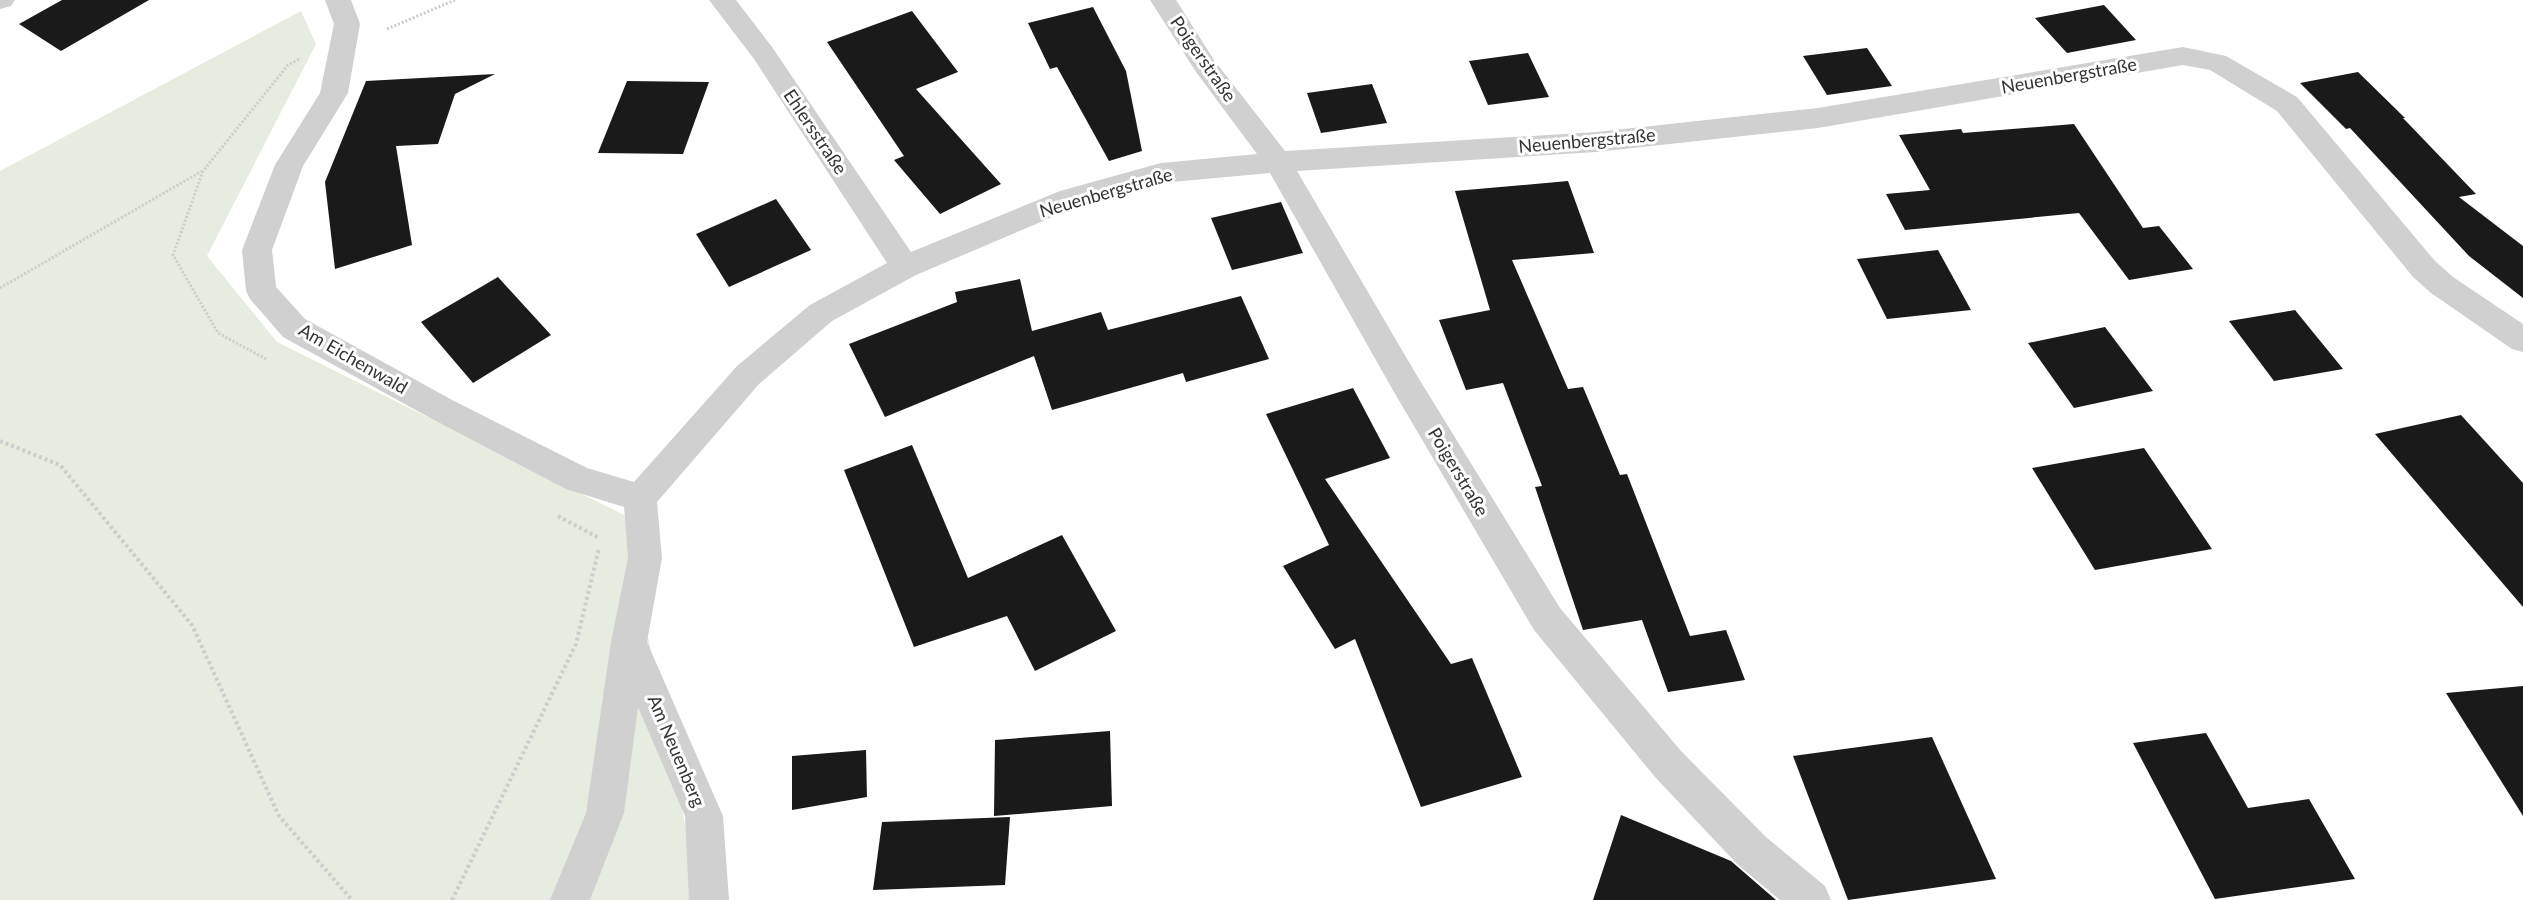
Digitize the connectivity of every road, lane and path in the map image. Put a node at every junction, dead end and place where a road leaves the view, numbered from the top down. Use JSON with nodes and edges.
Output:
{"nodes":[{"id":1,"x":338,"y":0,"type":"edge"},
{"id":2,"x":455,"y":0,"type":"edge"},
{"id":3,"x":722,"y":0,"type":"edge"},
{"id":4,"x":1162,"y":0,"type":"edge"},
{"id":5,"x":344,"y":46,"type":"junction"},
{"id":6,"x":1278,"y":162,"type":"junction"},
{"id":7,"x":203,"y":171,"type":"junction"},
{"id":8,"x":905,"y":267,"type":"junction"},
{"id":9,"x":0,"y":288,"type":"edge"},
{"id":10,"x":2523,"y":340,"type":"edge"},
{"id":11,"x":269,"y":361,"type":"dead end"},
{"id":12,"x":0,"y":441,"type":"edge"},
{"id":13,"x":640,"y":498,"type":"junction"},
{"id":14,"x":549,"y":512,"type":"dead end"},
{"id":15,"x":629,"y":642,"type":"junction"},
{"id":16,"x":352,"y":900,"type":"edge"},
{"id":17,"x":452,"y":900,"type":"edge"},
{"id":18,"x":570,"y":900,"type":"edge"},
{"id":19,"x":709,"y":900,"type":"edge"},
{"id":20,"x":1811,"y":900,"type":"edge"}],
"edges":[{"from":1,"to":5,"type":"street","name":"Am Eichenwald"},
{"from":2,"to":5,"type":"path"},
{"from":3,"to":8,"type":"street","name":"Ehlersstraße"},
{"from":4,"to":6,"type":"street","name":"Poigerstraße"},
{"from":5,"to":7,"type":"path"},
{"from":5,"to":13,"type":"street","name":"Am Eichenwald"},
{"from":6,"to":8,"type":"street","name":"Neuenbergstraße"},
{"from":6,"to":10,"type":"street","name":"Neuenbergstraße"},
{"from":6,"to":20,"type":"street","name":"Poigerstraße"},
{"from":7,"to":9,"type":"path"},
{"from":7,"to":11,"type":"path"},
{"from":8,"to":13,"type":"street","name":"Neuenbergstraße"},
{"from":12,"to":16,"type":"path"},
{"from":13,"to":15,"type":"street","name":"Am Neuenberg"},
{"from":14,"to":17,"type":"path"},
{"from":15,"to":18,"type":"street","name":"Am Neuenberg"},
{"from":15,"to":19,"type":"street","name":"Am Neuenberg"}]}
